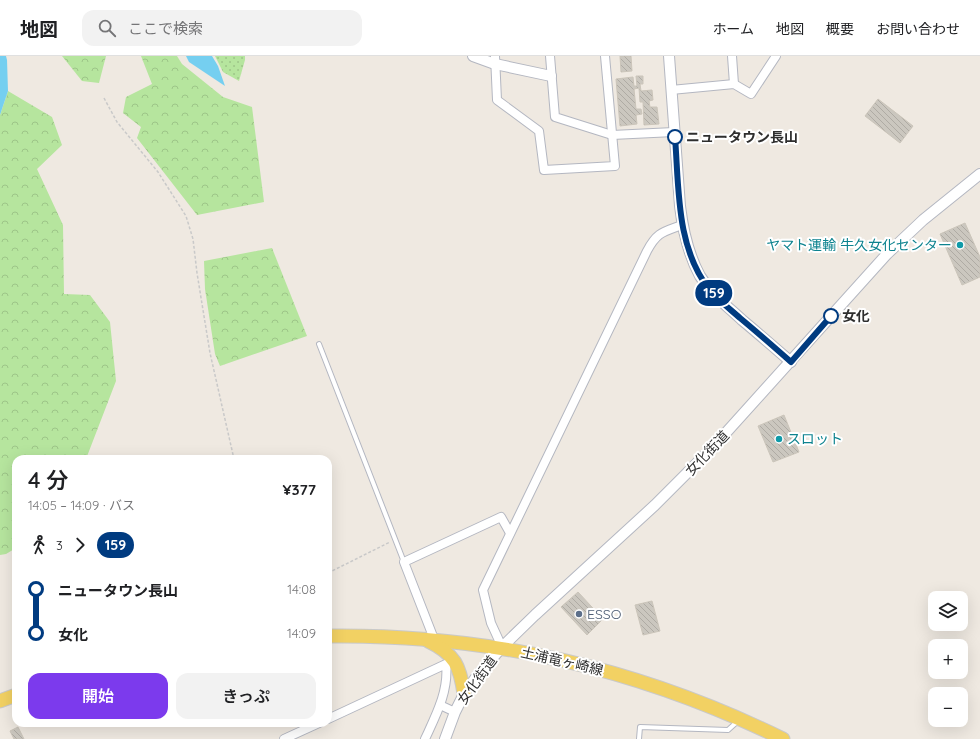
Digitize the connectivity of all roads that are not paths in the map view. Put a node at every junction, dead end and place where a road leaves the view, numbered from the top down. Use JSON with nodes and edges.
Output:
{"nodes":[{"id":1,"x":473,"y":56,"type":"edge"},
{"id":2,"x":550,"y":56,"type":"edge"},
{"id":3,"x":605,"y":56,"type":"edge"},
{"id":4,"x":669,"y":56,"type":"edge"},
{"id":5,"x":732,"y":56,"type":"edge"},
{"id":6,"x":776,"y":56,"type":"edge"},
{"id":7,"x":495,"y":60,"type":"edge"},
{"id":8,"x":552,"y":76,"type":"junction"},
{"id":9,"x":734,"y":84,"type":"junction"},
{"id":10,"x":671,"y":90,"type":"junction"},
{"id":11,"x":674,"y":132,"type":"junction"},
{"id":12,"x":612,"y":135,"type":"junction"},
{"id":13,"x":980,"y":174,"type":"edge"},
{"id":14,"x":682,"y":225,"type":"junction"},
{"id":15,"x":320,"y":344,"type":"dead end"},
{"id":16,"x":791,"y":362,"type":"junction"},
{"id":17,"x":510,"y":532,"type":"junction"},
{"id":18,"x":404,"y":562,"type":"junction"},
{"id":19,"x":332,"y":636,"type":"edge"},
{"id":20,"x":428,"y":639,"type":"junction"},
{"id":21,"x":502,"y":647,"type":"junction"},
{"id":22,"x":464,"y":694,"type":"junction"},
{"id":23,"x":12,"y":696,"type":"edge"},
{"id":24,"x":0,"y":701,"type":"edge"},
{"id":25,"x":440,"y":705,"type":"junction"},
{"id":26,"x":455,"y":712,"type":"junction"},
{"id":27,"x":332,"y":717,"type":"edge"},
{"id":28,"x":741,"y":719,"type":"junction"},
{"id":29,"x":310,"y":727,"type":"edge"},
{"id":30,"x":284,"y":739,"type":"edge"},
{"id":31,"x":425,"y":739,"type":"edge"},
{"id":32,"x":445,"y":739,"type":"edge"},
{"id":33,"x":639,"y":739,"type":"edge"},
{"id":34,"x":783,"y":739,"type":"edge"}],
"edges":[{"from":1,"to":7,"type":"street"},
{"from":2,"to":8,"type":"street"},
{"from":3,"to":12,"type":"street"},
{"from":4,"to":10,"type":"street"},
{"from":5,"to":9,"type":"street"},
{"from":6,"to":9,"type":"street"},
{"from":7,"to":8,"type":"street"},
{"from":7,"to":12,"type":"street"},
{"from":8,"to":12,"type":"street"},
{"from":9,"to":10,"type":"street"},
{"from":10,"to":11,"type":"street"},
{"from":11,"to":12,"type":"street"},
{"from":11,"to":14,"type":"street"},
{"from":13,"to":16,"type":"street","name":"女化街道"},
{"from":14,"to":16,"type":"street"},
{"from":14,"to":17,"type":"street"},
{"from":15,"to":18,"type":"lane"},
{"from":16,"to":21,"type":"street","name":"女化街道"},
{"from":17,"to":18,"type":"street"},
{"from":17,"to":21,"type":"street"},
{"from":18,"to":20,"type":"street"},
{"from":19,"to":20,"type":"main road","name":"土浦竜ヶ崎線"},
{"from":20,"to":21,"type":"main road","name":"土浦竜ヶ崎線"},
{"from":20,"to":22,"type":"main road"},
{"from":21,"to":22,"type":"street","name":"女化街道"},
{"from":21,"to":28,"type":"main road","name":"土浦竜ヶ崎線"},
{"from":22,"to":26,"type":"street","name":"女化街道"},
{"from":23,"to":24,"type":"main road"},
{"from":25,"to":26,"type":"street"},
{"from":25,"to":27,"type":"street"},
{"from":25,"to":31,"type":"street"},
{"from":26,"to":32,"type":"street","name":"女化街道"},
{"from":28,"to":33,"type":"lane"},
{"from":28,"to":34,"type":"main road","name":"土浦竜ヶ崎線"},
{"from":29,"to":30,"type":"street"}]}
